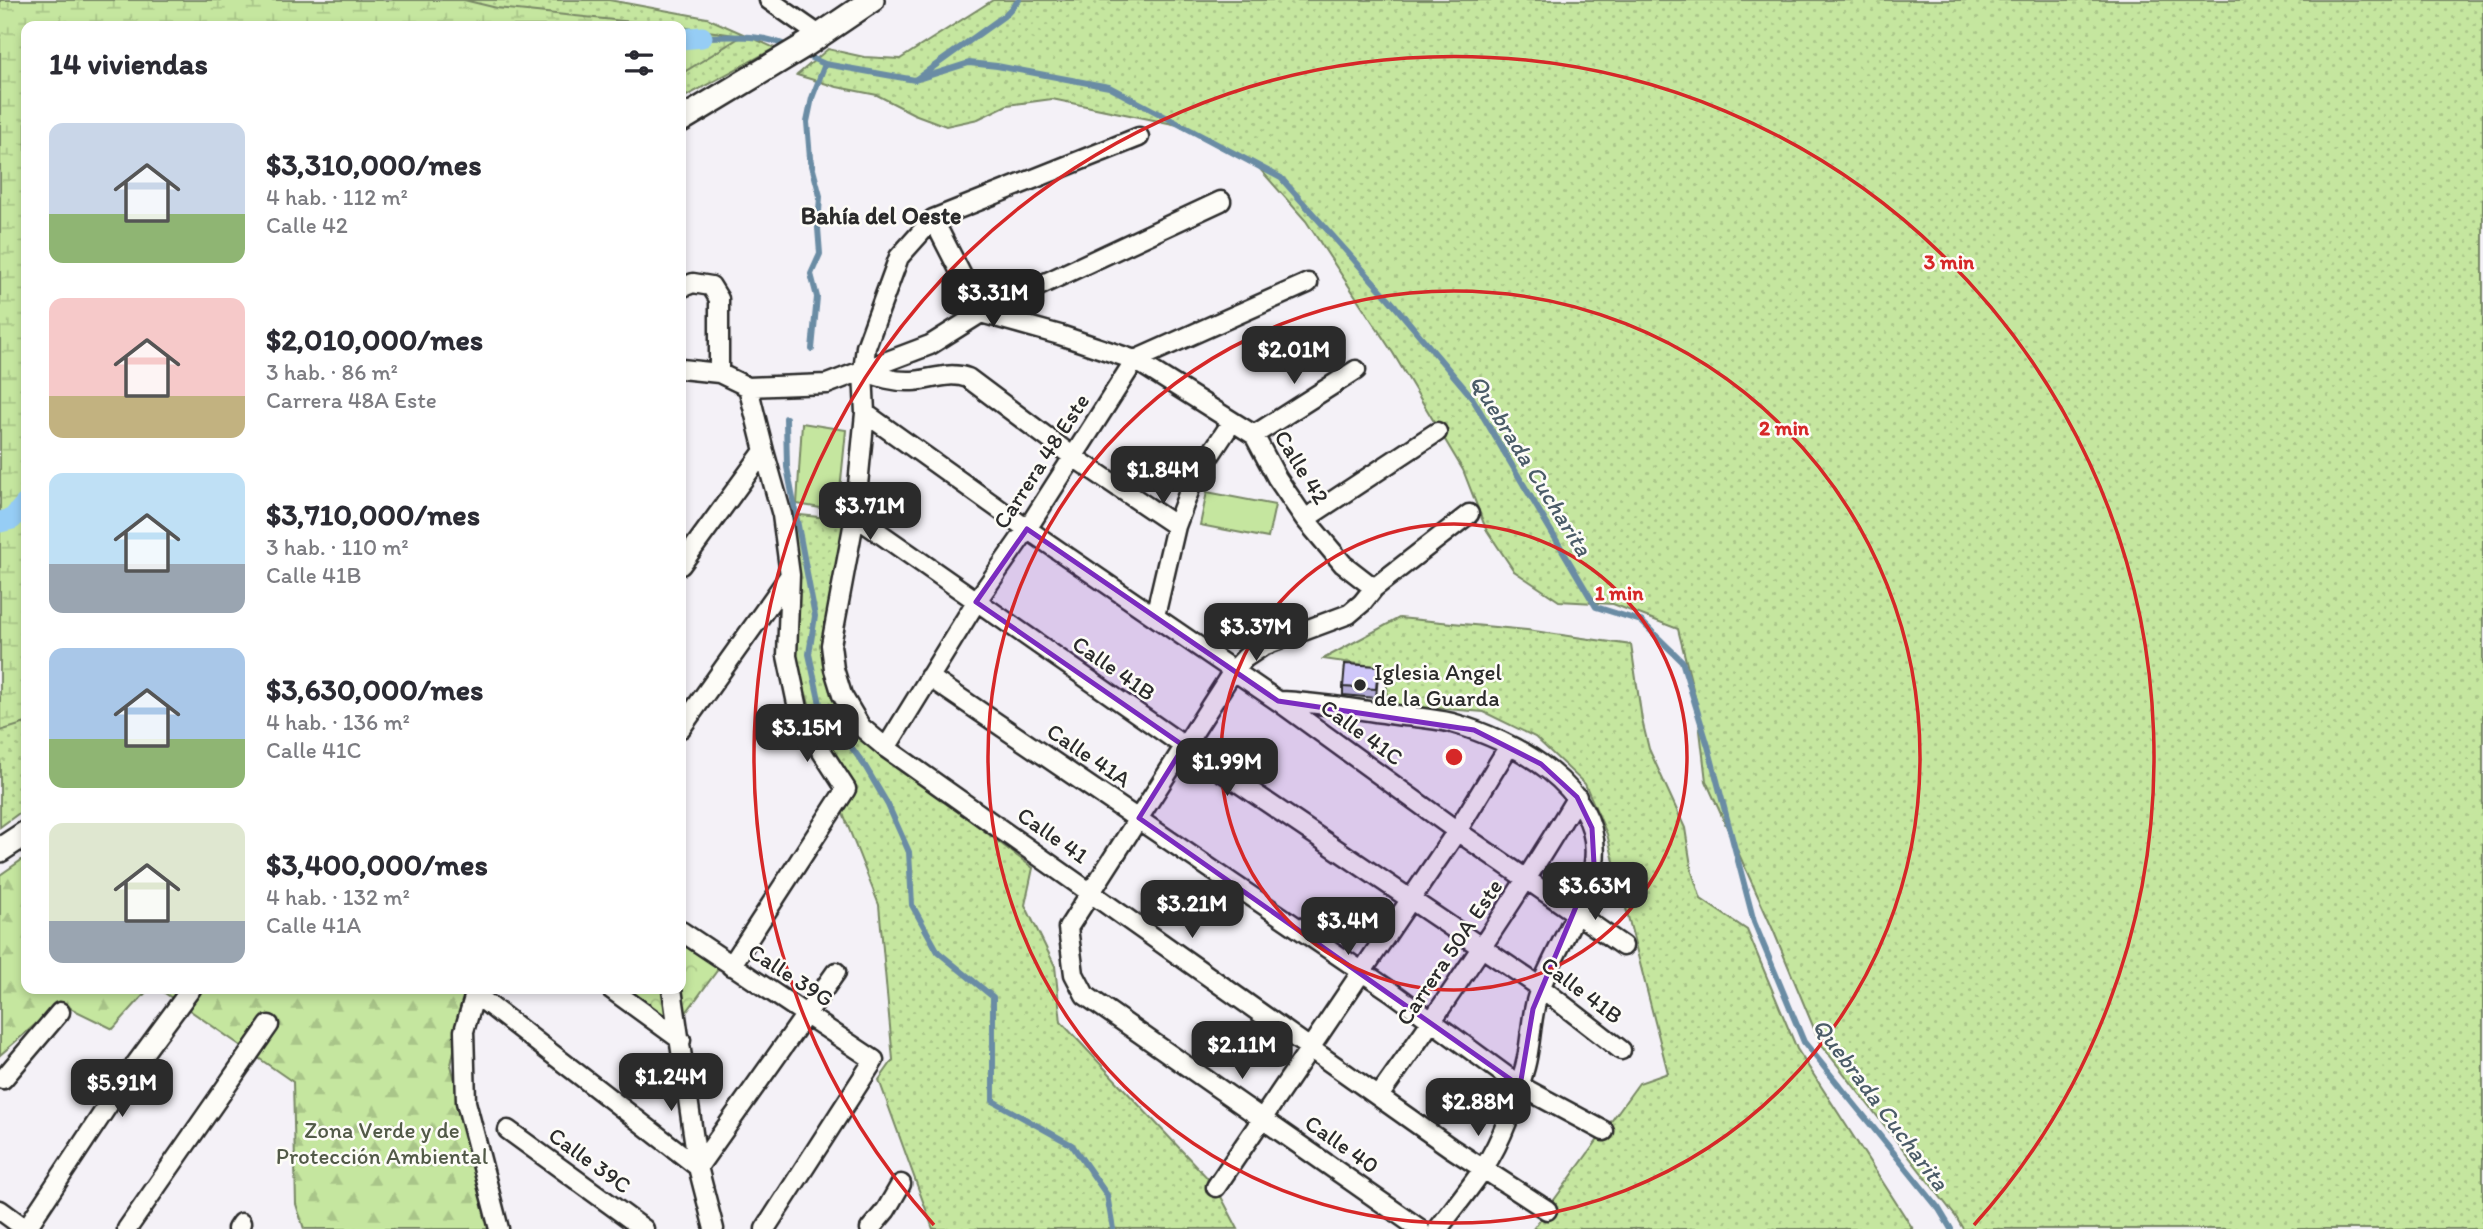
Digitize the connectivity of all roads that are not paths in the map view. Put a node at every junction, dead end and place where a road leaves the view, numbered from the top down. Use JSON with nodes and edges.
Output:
{"nodes":[{"id":1,"x":769,"y":0,"type":"edge"},
{"id":2,"x":872,"y":0,"type":"edge"},
{"id":3,"x":813,"y":39,"type":"junction"},
{"id":4,"x":686,"y":117,"type":"edge"},
{"id":5,"x":1139,"y":137,"type":"dead end"},
{"id":6,"x":1221,"y":201,"type":"dead end"},
{"id":7,"x":933,"y":219,"type":"junction"},
{"id":8,"x":1308,"y":283,"type":"dead end"},
{"id":9,"x":686,"y":286,"type":"edge"},
{"id":10,"x":981,"y":313,"type":"junction"},
{"id":11,"x":1135,"y":360,"type":"junction"},
{"id":12,"x":686,"y":370,"type":"edge"},
{"id":13,"x":1356,"y":370,"type":"dead end"},
{"id":14,"x":863,"y":372,"type":"junction"},
{"id":15,"x":719,"y":373,"type":"junction"},
{"id":16,"x":748,"y":387,"type":"junction"},
{"id":17,"x":865,"y":413,"type":"junction"},
{"id":18,"x":1232,"y":422,"type":"junction"},
{"id":19,"x":1437,"y":432,"type":"dead end"},
{"id":20,"x":1254,"y":435,"type":"junction"},
{"id":21,"x":764,"y":452,"type":"junction"},
{"id":22,"x":1072,"y":456,"type":"junction"},
{"id":23,"x":1469,"y":514,"type":"dead end"},
{"id":24,"x":855,"y":516,"type":"junction"},
{"id":25,"x":1304,"y":519,"type":"junction"},
{"id":26,"x":1176,"y":526,"type":"junction"},
{"id":27,"x":1027,"y":529,"type":"junction"},
{"id":28,"x":686,"y":558,"type":"edge"},
{"id":29,"x":790,"y":575,"type":"junction"},
{"id":30,"x":1374,"y":588,"type":"junction"},
{"id":31,"x":976,"y":602,"type":"junction"},
{"id":32,"x":1155,"y":616,"type":"junction"},
{"id":33,"x":1233,"y":671,"type":"junction"},
{"id":34,"x":929,"y":677,"type":"junction"},
{"id":35,"x":1278,"y":701,"type":"junction"},
{"id":36,"x":686,"y":722,"type":"edge"},
{"id":37,"x":1184,"y":746,"type":"junction"},
{"id":38,"x":1509,"y":746,"type":"junction"},
{"id":39,"x":886,"y":748,"type":"junction"},
{"id":40,"x":1577,"y":797,"type":"junction"},
{"id":41,"x":1139,"y":818,"type":"junction"},
{"id":42,"x":1457,"y":831,"type":"junction"},
{"id":43,"x":21,"y":836,"type":"edge"},
{"id":44,"x":0,"y":850,"type":"edge"},
{"id":45,"x":1527,"y":880,"type":"junction"},
{"id":46,"x":1091,"y":892,"type":"junction"},
{"id":47,"x":1409,"y":899,"type":"junction"},
{"id":48,"x":1578,"y":913,"type":"junction"},
{"id":49,"x":686,"y":934,"type":"edge"},
{"id":50,"x":1623,"y":946,"type":"dead end"},
{"id":51,"x":1483,"y":948,"type":"junction"},
{"id":52,"x":731,"y":965,"type":"junction"},
{"id":53,"x":836,"y":972,"type":"dead end"},
{"id":54,"x":1361,"y":972,"type":"junction"},
{"id":55,"x":1541,"y":987,"type":"junction"},
{"id":56,"x":187,"y":994,"type":"edge"},
{"id":57,"x":475,"y":994,"type":"edge"},
{"id":58,"x":476,"y":994,"type":"edge"},
{"id":59,"x":618,"y":994,"type":"edge"},
{"id":60,"x":673,"y":994,"type":"edge"},
{"id":61,"x":60,"y":1012,"type":"dead end"},
{"id":62,"x":805,"y":1013,"type":"junction"},
{"id":63,"x":1433,"y":1022,"type":"junction"},
{"id":64,"x":269,"y":1025,"type":"dead end"},
{"id":65,"x":681,"y":1040,"type":"junction"},
{"id":66,"x":1311,"y":1048,"type":"junction"},
{"id":67,"x":1621,"y":1051,"type":"dead end"},
{"id":68,"x":1,"y":1078,"type":"edge"},
{"id":69,"x":1520,"y":1086,"type":"junction"},
{"id":70,"x":1380,"y":1096,"type":"junction"},
{"id":71,"x":1262,"y":1118,"type":"junction"},
{"id":72,"x":508,"y":1130,"type":"dead end"},
{"id":73,"x":1604,"y":1131,"type":"dead end"},
{"id":74,"x":698,"y":1167,"type":"junction"},
{"id":75,"x":1483,"y":1168,"type":"junction"},
{"id":76,"x":901,"y":1184,"type":"dead end"},
{"id":77,"x":1216,"y":1187,"type":"dead end"},
{"id":78,"x":0,"y":1210,"type":"edge"},
{"id":79,"x":1546,"y":1210,"type":"dead end"},
{"id":80,"x":498,"y":1223,"type":"edge"},
{"id":81,"x":26,"y":1229,"type":"edge"},
{"id":82,"x":127,"y":1229,"type":"edge"},
{"id":83,"x":511,"y":1229,"type":"edge"},
{"id":84,"x":644,"y":1229,"type":"edge"},
{"id":85,"x":714,"y":1229,"type":"edge"},
{"id":86,"x":765,"y":1229,"type":"edge"},
{"id":87,"x":870,"y":1229,"type":"edge"},
{"id":88,"x":1420,"y":1229,"type":"edge"},
{"id":89,"x":1438,"y":1229,"type":"edge"}],
"edges":[{"from":1,"to":3,"type":"street"},
{"from":2,"to":3,"type":"street"},
{"from":3,"to":4,"type":"street"},
{"from":5,"to":7,"type":"street"},
{"from":6,"to":10,"type":"street"},
{"from":7,"to":10,"type":"street"},
{"from":7,"to":14,"type":"street","name":"Calle 41"},
{"from":8,"to":11,"type":"street"},
{"from":9,"to":15,"type":"street"},
{"from":10,"to":11,"type":"street","name":"Calle 42"},
{"from":10,"to":14,"type":"street"},
{"from":11,"to":18,"type":"street","name":"Calle 42"},
{"from":11,"to":22,"type":"street","name":"Carrera 48 Este"},
{"from":12,"to":15,"type":"street"},
{"from":13,"to":20,"type":"street"},
{"from":14,"to":16,"type":"street"},
{"from":14,"to":17,"type":"street","name":"Calle 41"},
{"from":14,"to":22,"type":"street"},
{"from":15,"to":16,"type":"street"},
{"from":16,"to":21,"type":"street"},
{"from":17,"to":24,"type":"street","name":"Calle 41"},
{"from":17,"to":27,"type":"street","name":"Calle 41C"},
{"from":18,"to":20,"type":"street","name":"Calle 42"},
{"from":18,"to":26,"type":"street"},
{"from":19,"to":25,"type":"street"},
{"from":20,"to":25,"type":"street","name":"Calle 42"},
{"from":21,"to":28,"type":"street"},
{"from":21,"to":29,"type":"street"},
{"from":22,"to":26,"type":"street"},
{"from":22,"to":27,"type":"street","name":"Carrera 48 Este"},
{"from":23,"to":30,"type":"street"},
{"from":24,"to":31,"type":"street","name":"Calle 41B"},
{"from":24,"to":39,"type":"street","name":"Calle 41"},
{"from":25,"to":30,"type":"street","name":"Calle 42"},
{"from":26,"to":32,"type":"street"},
{"from":27,"to":31,"type":"street","name":"Carrera 48 Este"},
{"from":27,"to":32,"type":"street","name":"Calle 41C"},
{"from":29,"to":36,"type":"street"},
{"from":29,"to":52,"type":"street"},
{"from":30,"to":33,"type":"street"},
{"from":31,"to":34,"type":"street","name":"Carrera 48 Este"},
{"from":31,"to":37,"type":"street","name":"Calle 41B"},
{"from":32,"to":33,"type":"street","name":"Calle 41C"},
{"from":33,"to":35,"type":"street","name":"Calle 41C"},
{"from":33,"to":37,"type":"street"},
{"from":34,"to":39,"type":"street","name":"Carrera 48 Este"},
{"from":34,"to":41,"type":"street","name":"Calle 41A"},
{"from":35,"to":38,"type":"street"},
{"from":35,"to":42,"type":"street","name":"Calle 41C"},
{"from":37,"to":41,"type":"street"},
{"from":37,"to":47,"type":"street","name":"Calle 41B"},
{"from":38,"to":40,"type":"street"},
{"from":38,"to":42,"type":"street"},
{"from":39,"to":46,"type":"street","name":"Calle 41"},
{"from":40,"to":45,"type":"street","name":"Carrera 50A Este"},
{"from":40,"to":48,"type":"street"},
{"from":41,"to":46,"type":"street"},
{"from":41,"to":54,"type":"street","name":"Calle 41A"},
{"from":42,"to":45,"type":"street","name":"Calle 41C"},
{"from":42,"to":47,"type":"street"},
{"from":43,"to":44,"type":"street"},
{"from":45,"to":48,"type":"street","name":"Calle 41C"},
{"from":45,"to":51,"type":"street","name":"Carrera 50A Este"},
{"from":46,"to":66,"type":"street","name":"Calle 41"},
{"from":46,"to":71,"type":"street","name":"Calle 40"},
{"from":47,"to":51,"type":"street","name":"Calle 41B"},
{"from":47,"to":54,"type":"street"},
{"from":48,"to":50,"type":"street","name":"Calle 41C"},
{"from":48,"to":55,"type":"street"},
{"from":49,"to":52,"type":"street","name":"Calle 39G"},
{"from":51,"to":55,"type":"street","name":"Calle 41B"},
{"from":51,"to":63,"type":"street","name":"Carrera 50A Este"},
{"from":52,"to":62,"type":"street","name":"Calle 39G"},
{"from":53,"to":62,"type":"street"},
{"from":54,"to":63,"type":"street","name":"Calle 41A"},
{"from":54,"to":66,"type":"street"},
{"from":55,"to":67,"type":"street","name":"Calle 41B"},
{"from":55,"to":69,"type":"street"},
{"from":56,"to":81,"type":"street"},
{"from":57,"to":80,"type":"street"},
{"from":58,"to":74,"type":"street"},
{"from":59,"to":65,"type":"street"},
{"from":60,"to":65,"type":"street"},
{"from":61,"to":68,"type":"street"},
{"from":62,"to":74,"type":"street"},
{"from":62,"to":86,"type":"street","name":"Calle 39G"},
{"from":63,"to":69,"type":"street","name":"Calle 41A"},
{"from":63,"to":70,"type":"street","name":"Carrera 50A Este"},
{"from":64,"to":82,"type":"street"},
{"from":65,"to":74,"type":"street"},
{"from":66,"to":70,"type":"street","name":"Calle 41"},
{"from":66,"to":71,"type":"street"},
{"from":69,"to":73,"type":"street","name":"Calle 41A"},
{"from":69,"to":75,"type":"street"},
{"from":70,"to":75,"type":"street","name":"Calle 41"},
{"from":71,"to":77,"type":"street"},
{"from":71,"to":88,"type":"street","name":"Calle 40"},
{"from":72,"to":84,"type":"street","name":"Calle 39C"},
{"from":74,"to":85,"type":"street"},
{"from":75,"to":79,"type":"street","name":"Calle 41"},
{"from":75,"to":89,"type":"street"},
{"from":76,"to":87,"type":"street"},
{"from":78,"to":81,"type":"street"},
{"from":80,"to":83,"type":"street"}]}
